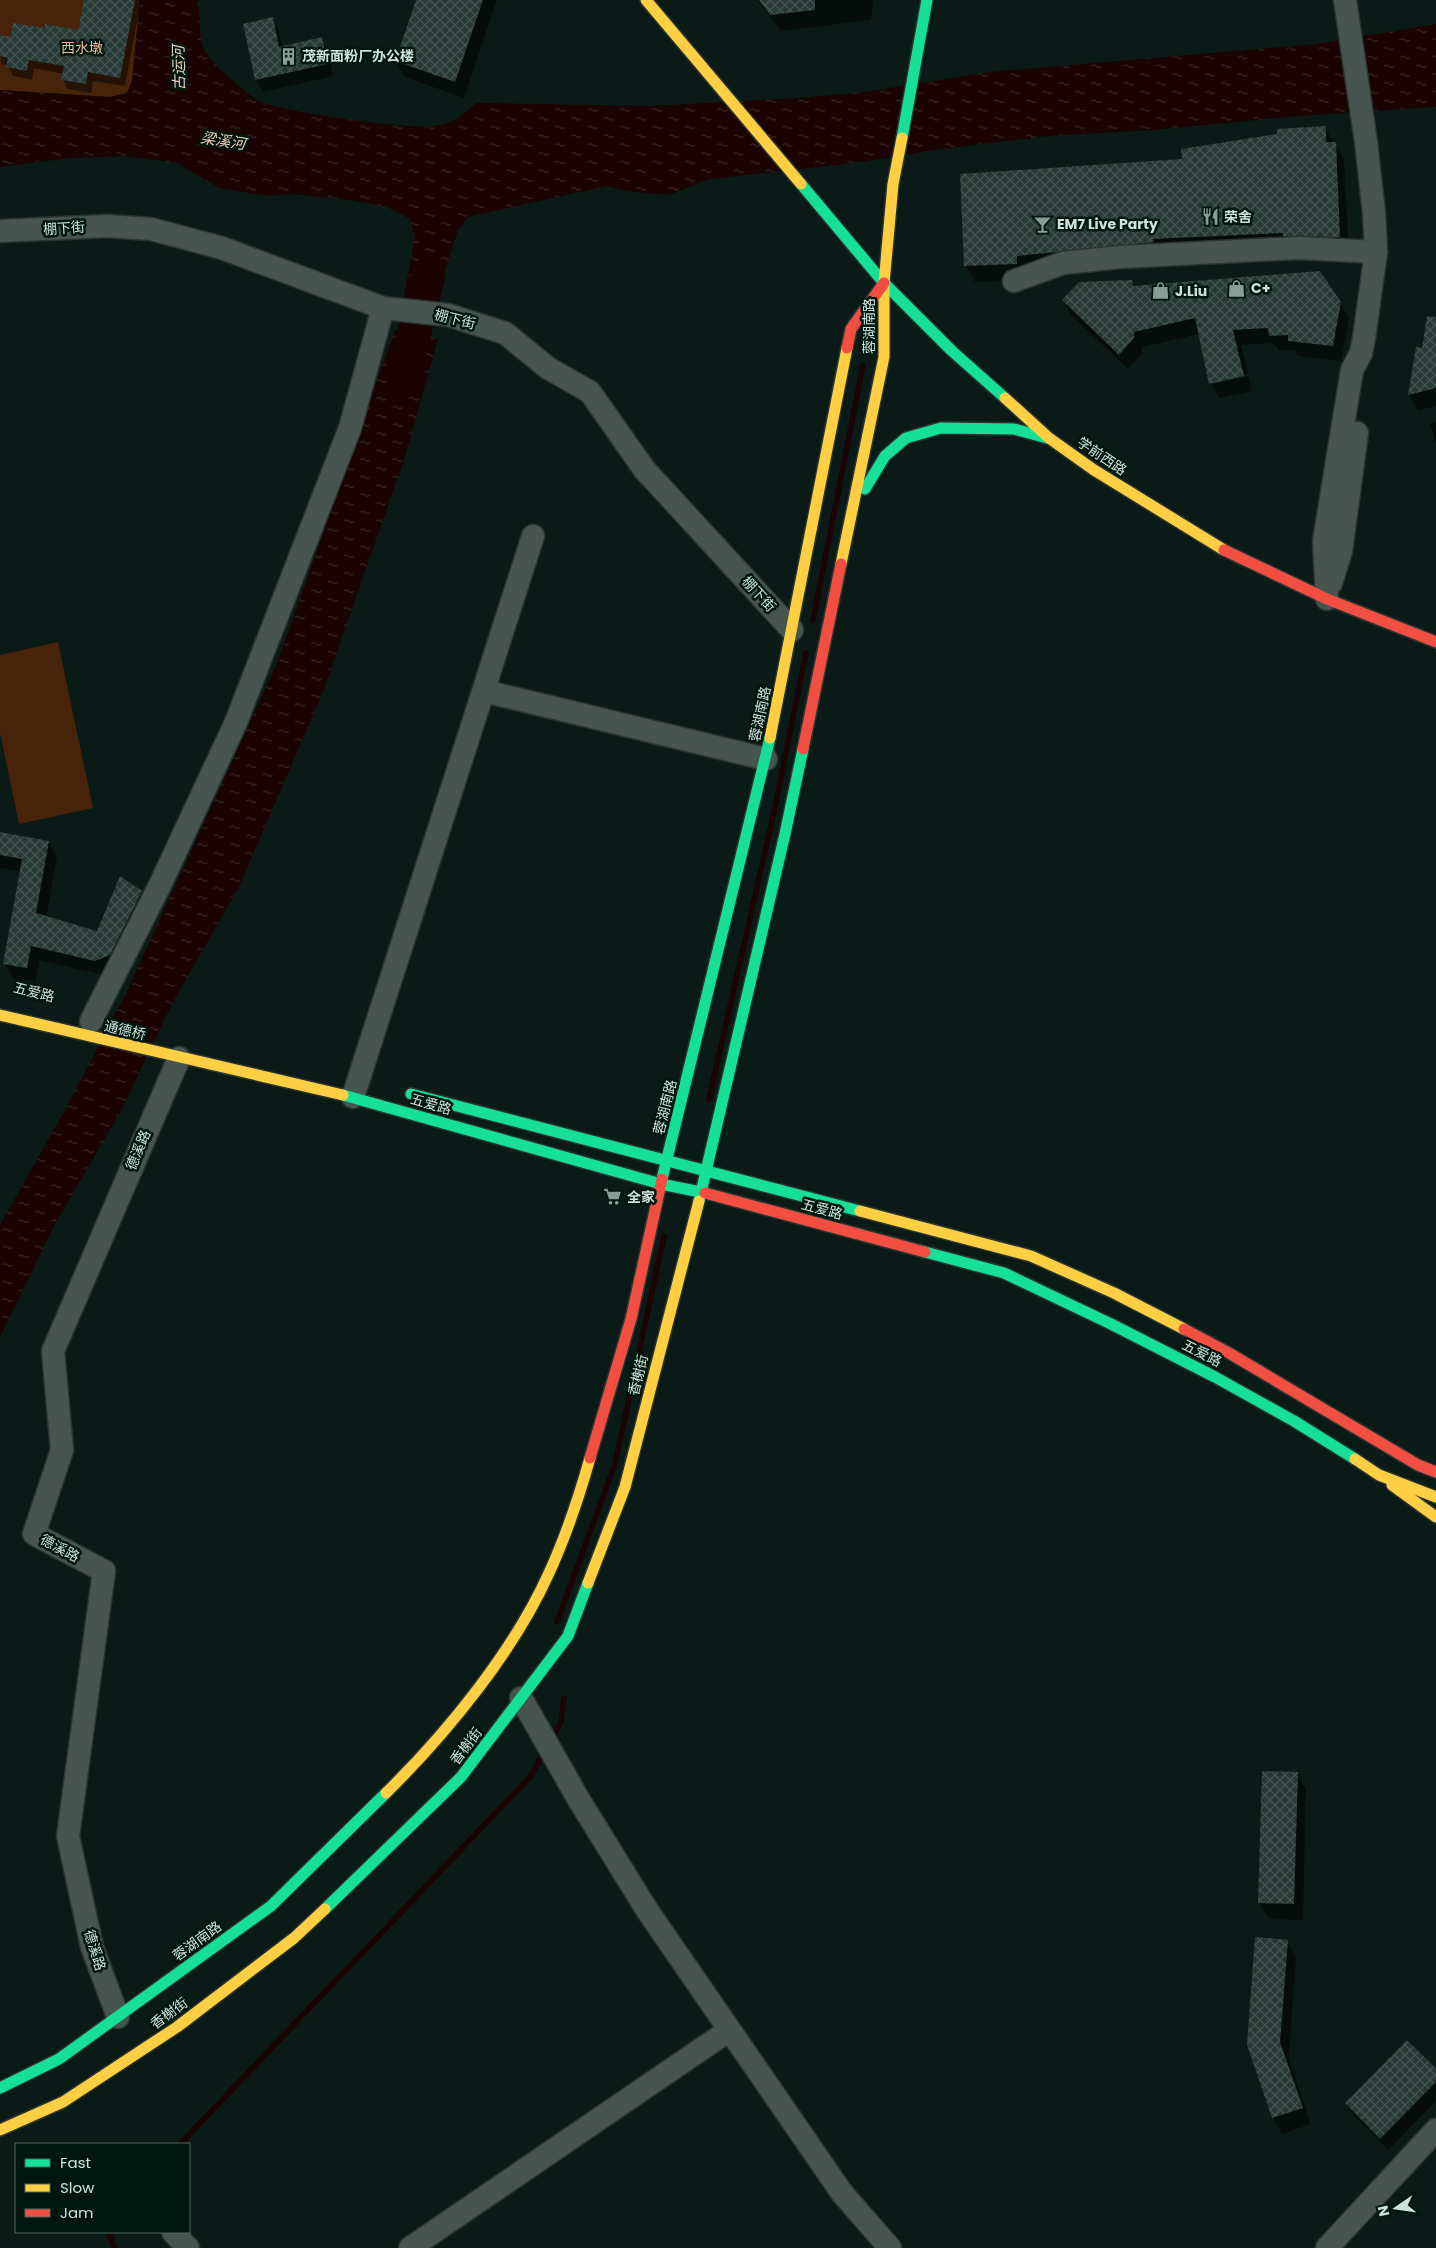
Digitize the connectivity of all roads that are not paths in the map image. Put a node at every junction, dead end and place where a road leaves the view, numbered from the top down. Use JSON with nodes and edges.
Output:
{"nodes":[{"id":1,"x":646,"y":0,"type":"edge"},
{"id":2,"x":927,"y":0,"type":"edge"},
{"id":3,"x":1345,"y":0,"type":"edge"},
{"id":4,"x":0,"y":231,"type":"edge"},
{"id":5,"x":1376,"y":252,"type":"junction"},
{"id":6,"x":1014,"y":281,"type":"dead end"},
{"id":7,"x":884,"y":283,"type":"junction"},
{"id":8,"x":383,"y":308,"type":"junction"},
{"id":9,"x":1049,"y":438,"type":"junction"},
{"id":10,"x":856,"y":503,"type":"junction"},
{"id":11,"x":533,"y":536,"type":"dead end"},
{"id":12,"x":1326,"y":599,"type":"junction"},
{"id":13,"x":797,"y":632,"type":"junction"},
{"id":14,"x":1436,"y":642,"type":"edge"},
{"id":15,"x":484,"y":691,"type":"junction"},
{"id":16,"x":766,"y":759,"type":"junction"},
{"id":17,"x":0,"y":1016,"type":"edge"},
{"id":18,"x":89,"y":1025,"type":"junction"},
{"id":19,"x":169,"y":1056,"type":"junction"},
{"id":20,"x":357,"y":1085,"type":"junction"},
{"id":21,"x":397,"y":1091,"type":"dead end"},
{"id":22,"x":667,"y":1161,"type":"junction"},
{"id":23,"x":706,"y":1172,"type":"junction"},
{"id":24,"x":661,"y":1184,"type":"junction"},
{"id":25,"x":700,"y":1192,"type":"junction"},
{"id":26,"x":1418,"y":1465,"type":"junction"},
{"id":27,"x":1436,"y":1467,"type":"edge"},
{"id":28,"x":1436,"y":1472,"type":"edge"},
{"id":29,"x":1379,"y":1475,"type":"junction"},
{"id":30,"x":1436,"y":1497,"type":"edge"},
{"id":31,"x":1436,"y":1517,"type":"edge"},
{"id":32,"x":520,"y":1698,"type":"junction"},
{"id":33,"x":118,"y":2017,"type":"junction"},
{"id":34,"x":728,"y":2031,"type":"junction"},
{"id":35,"x":0,"y":2088,"type":"edge"},
{"id":36,"x":0,"y":2130,"type":"edge"},
{"id":37,"x":1436,"y":2130,"type":"edge"},
{"id":38,"x":174,"y":2233,"type":"edge"},
{"id":39,"x":188,"y":2248,"type":"edge"},
{"id":40,"x":410,"y":2248,"type":"edge"},
{"id":41,"x":890,"y":2248,"type":"edge"},
{"id":42,"x":1327,"y":2248,"type":"edge"}],
"edges":[{"from":1,"to":7,"type":"main road","name":"学前西路"},
{"from":2,"to":7,"type":"main road"},
{"from":3,"to":5,"type":"street"},
{"from":4,"to":8,"type":"street","name":"棚下街"},
{"from":5,"to":6,"type":"street"},
{"from":5,"to":12,"type":"street"},
{"from":7,"to":9,"type":"main road","name":"学前西路"},
{"from":7,"to":10,"type":"main road","name":"蓉湖南路"},
{"from":7,"to":13,"type":"main road","name":"蓉湖南路"},
{"from":8,"to":13,"type":"street","name":"棚下街"},
{"from":8,"to":18,"type":"street"},
{"from":9,"to":10,"type":"main road"},
{"from":9,"to":12,"type":"main road","name":"学前西路"},
{"from":10,"to":23,"type":"main road","name":"蓉湖南路"},
{"from":11,"to":15,"type":"street"},
{"from":12,"to":14,"type":"main road","name":"学前西路"},
{"from":13,"to":16,"type":"main road","name":"蓉湖南路"},
{"from":15,"to":16,"type":"street"},
{"from":15,"to":20,"type":"street"},
{"from":16,"to":22,"type":"main road","name":"蓉湖南路"},
{"from":17,"to":18,"type":"main road"},
{"from":18,"to":19,"type":"main road","name":"通德桥"},
{"from":19,"to":20,"type":"main road","name":"五爱路"},
{"from":19,"to":33,"type":"street","name":"德溪路"},
{"from":20,"to":24,"type":"main road","name":"五爱路"},
{"from":21,"to":22,"type":"main road","name":"五爱路"},
{"from":22,"to":23,"type":"main road","name":"五爱路"},
{"from":22,"to":24,"type":"main road","name":"蓉湖南路"},
{"from":23,"to":25,"type":"main road","name":"蓉湖南路"},
{"from":23,"to":26,"type":"main road","name":"五爱路"},
{"from":24,"to":25,"type":"main road","name":"五爱路"},
{"from":24,"to":33,"type":"main road","name":"蓉湖南路"},
{"from":25,"to":29,"type":"main road","name":"五爱路"},
{"from":25,"to":32,"type":"main road","name":"香榭街"},
{"from":26,"to":27,"type":"main road"},
{"from":26,"to":28,"type":"main road","name":"五爱路"},
{"from":29,"to":30,"type":"main road","name":"五爱路"},
{"from":29,"to":31,"type":"main road"},
{"from":32,"to":34,"type":"street"},
{"from":32,"to":36,"type":"main road","name":"香榭街"},
{"from":33,"to":35,"type":"main road","name":"蓉湖南路"},
{"from":34,"to":40,"type":"street"},
{"from":34,"to":41,"type":"street"},
{"from":37,"to":42,"type":"street"},
{"from":38,"to":39,"type":"street"}]}
